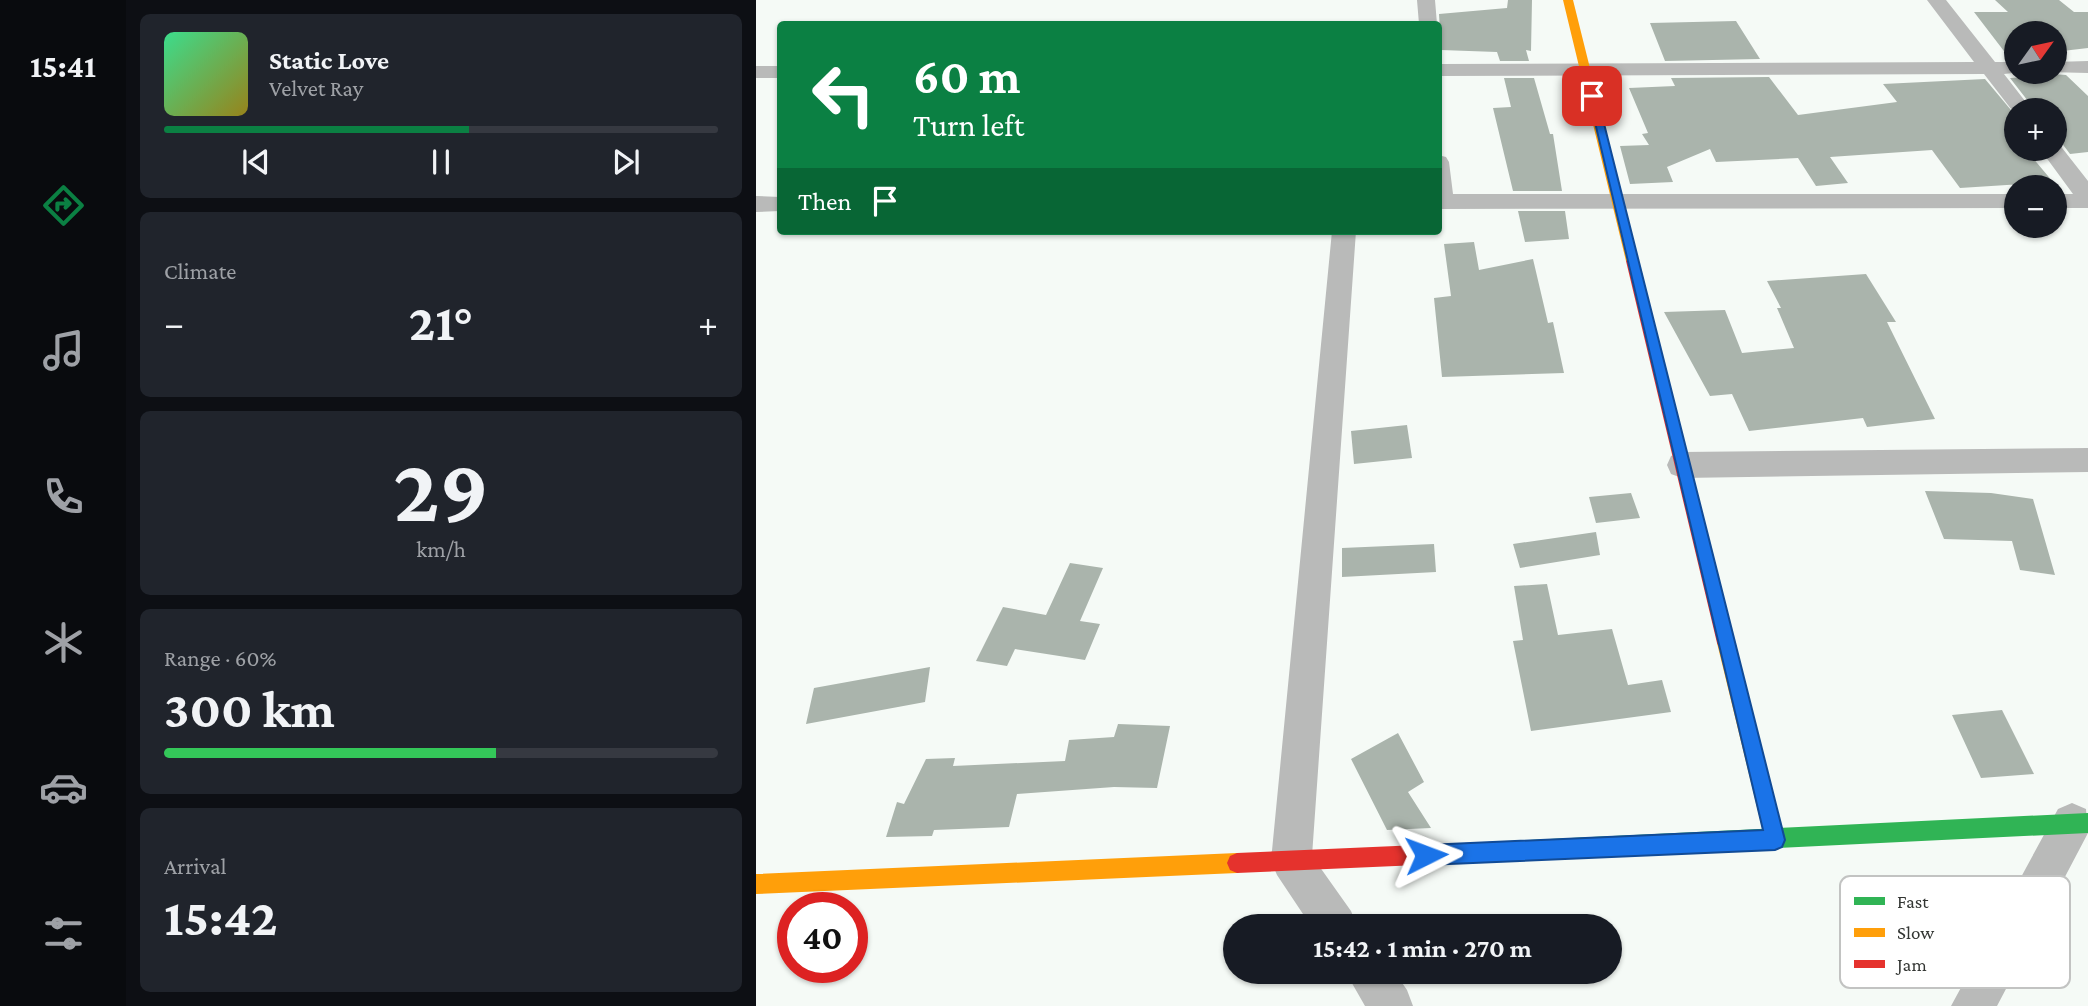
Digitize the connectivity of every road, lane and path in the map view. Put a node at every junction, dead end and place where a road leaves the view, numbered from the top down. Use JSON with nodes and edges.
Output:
{"nodes":[{"id":1,"x":1426,"y":0,"type":"edge"},
{"id":2,"x":1568,"y":0,"type":"edge"},
{"id":3,"x":1936,"y":0,"type":"edge"},
{"id":4,"x":1428,"y":21,"type":"edge"},
{"id":5,"x":2088,"y":67,"type":"edge"},
{"id":6,"x":1990,"y":68,"type":"junction"},
{"id":7,"x":2004,"y":68,"type":"edge"},
{"id":8,"x":2067,"y":68,"type":"edge"},
{"id":9,"x":1585,"y":69,"type":"junction"},
{"id":10,"x":1442,"y":70,"type":"edge"},
{"id":11,"x":756,"y":72,"type":"edge"},
{"id":12,"x":777,"y":72,"type":"edge"},
{"id":13,"x":2013,"y":98,"type":"edge"},
{"id":14,"x":2060,"y":161,"type":"edge"},
{"id":15,"x":2088,"y":199,"type":"edge"},
{"id":16,"x":2067,"y":200,"type":"edge"},
{"id":17,"x":2004,"y":201,"type":"edge"},
{"id":18,"x":1442,"y":202,"type":"edge"},
{"id":19,"x":1618,"y":202,"type":"junction"},
{"id":20,"x":756,"y":204,"type":"edge"},
{"id":21,"x":777,"y":204,"type":"edge"},
{"id":22,"x":1343,"y":235,"type":"edge"},
{"id":23,"x":2088,"y":460,"type":"edge"},
{"id":24,"x":1682,"y":465,"type":"junction"},
{"id":25,"x":2080,"y":823,"type":"edge"},
{"id":26,"x":1775,"y":840,"type":"junction"},
{"id":27,"x":1291,"y":861,"type":"junction"},
{"id":28,"x":2049,"y":876,"type":"edge"},
{"id":29,"x":756,"y":884,"type":"edge"},
{"id":30,"x":1328,"y":914,"type":"edge"},
{"id":31,"x":1376,"y":984,"type":"edge"},
{"id":32,"x":1984,"y":988,"type":"edge"},
{"id":33,"x":1391,"y":1006,"type":"edge"},
{"id":34,"x":1973,"y":1006,"type":"edge"}],
"edges":[{"from":1,"to":4,"type":"street"},
{"from":2,"to":9,"type":"street"},
{"from":3,"to":6,"type":"street"},
{"from":5,"to":8,"type":"street"},
{"from":6,"to":7,"type":"street"},
{"from":6,"to":9,"type":"street"},
{"from":6,"to":13,"type":"street"},
{"from":9,"to":10,"type":"street"},
{"from":9,"to":19,"type":"street"},
{"from":11,"to":12,"type":"street"},
{"from":14,"to":15,"type":"street"},
{"from":15,"to":16,"type":"street"},
{"from":17,"to":19,"type":"street"},
{"from":18,"to":19,"type":"street"},
{"from":19,"to":24,"type":"street"},
{"from":20,"to":21,"type":"street"},
{"from":22,"to":27,"type":"street"},
{"from":23,"to":24,"type":"street"},
{"from":24,"to":26,"type":"street"},
{"from":25,"to":26,"type":"street"},
{"from":25,"to":28,"type":"street"},
{"from":26,"to":27,"type":"street"},
{"from":27,"to":29,"type":"street"},
{"from":27,"to":30,"type":"street"},
{"from":31,"to":33,"type":"street"},
{"from":32,"to":34,"type":"street"}]}
